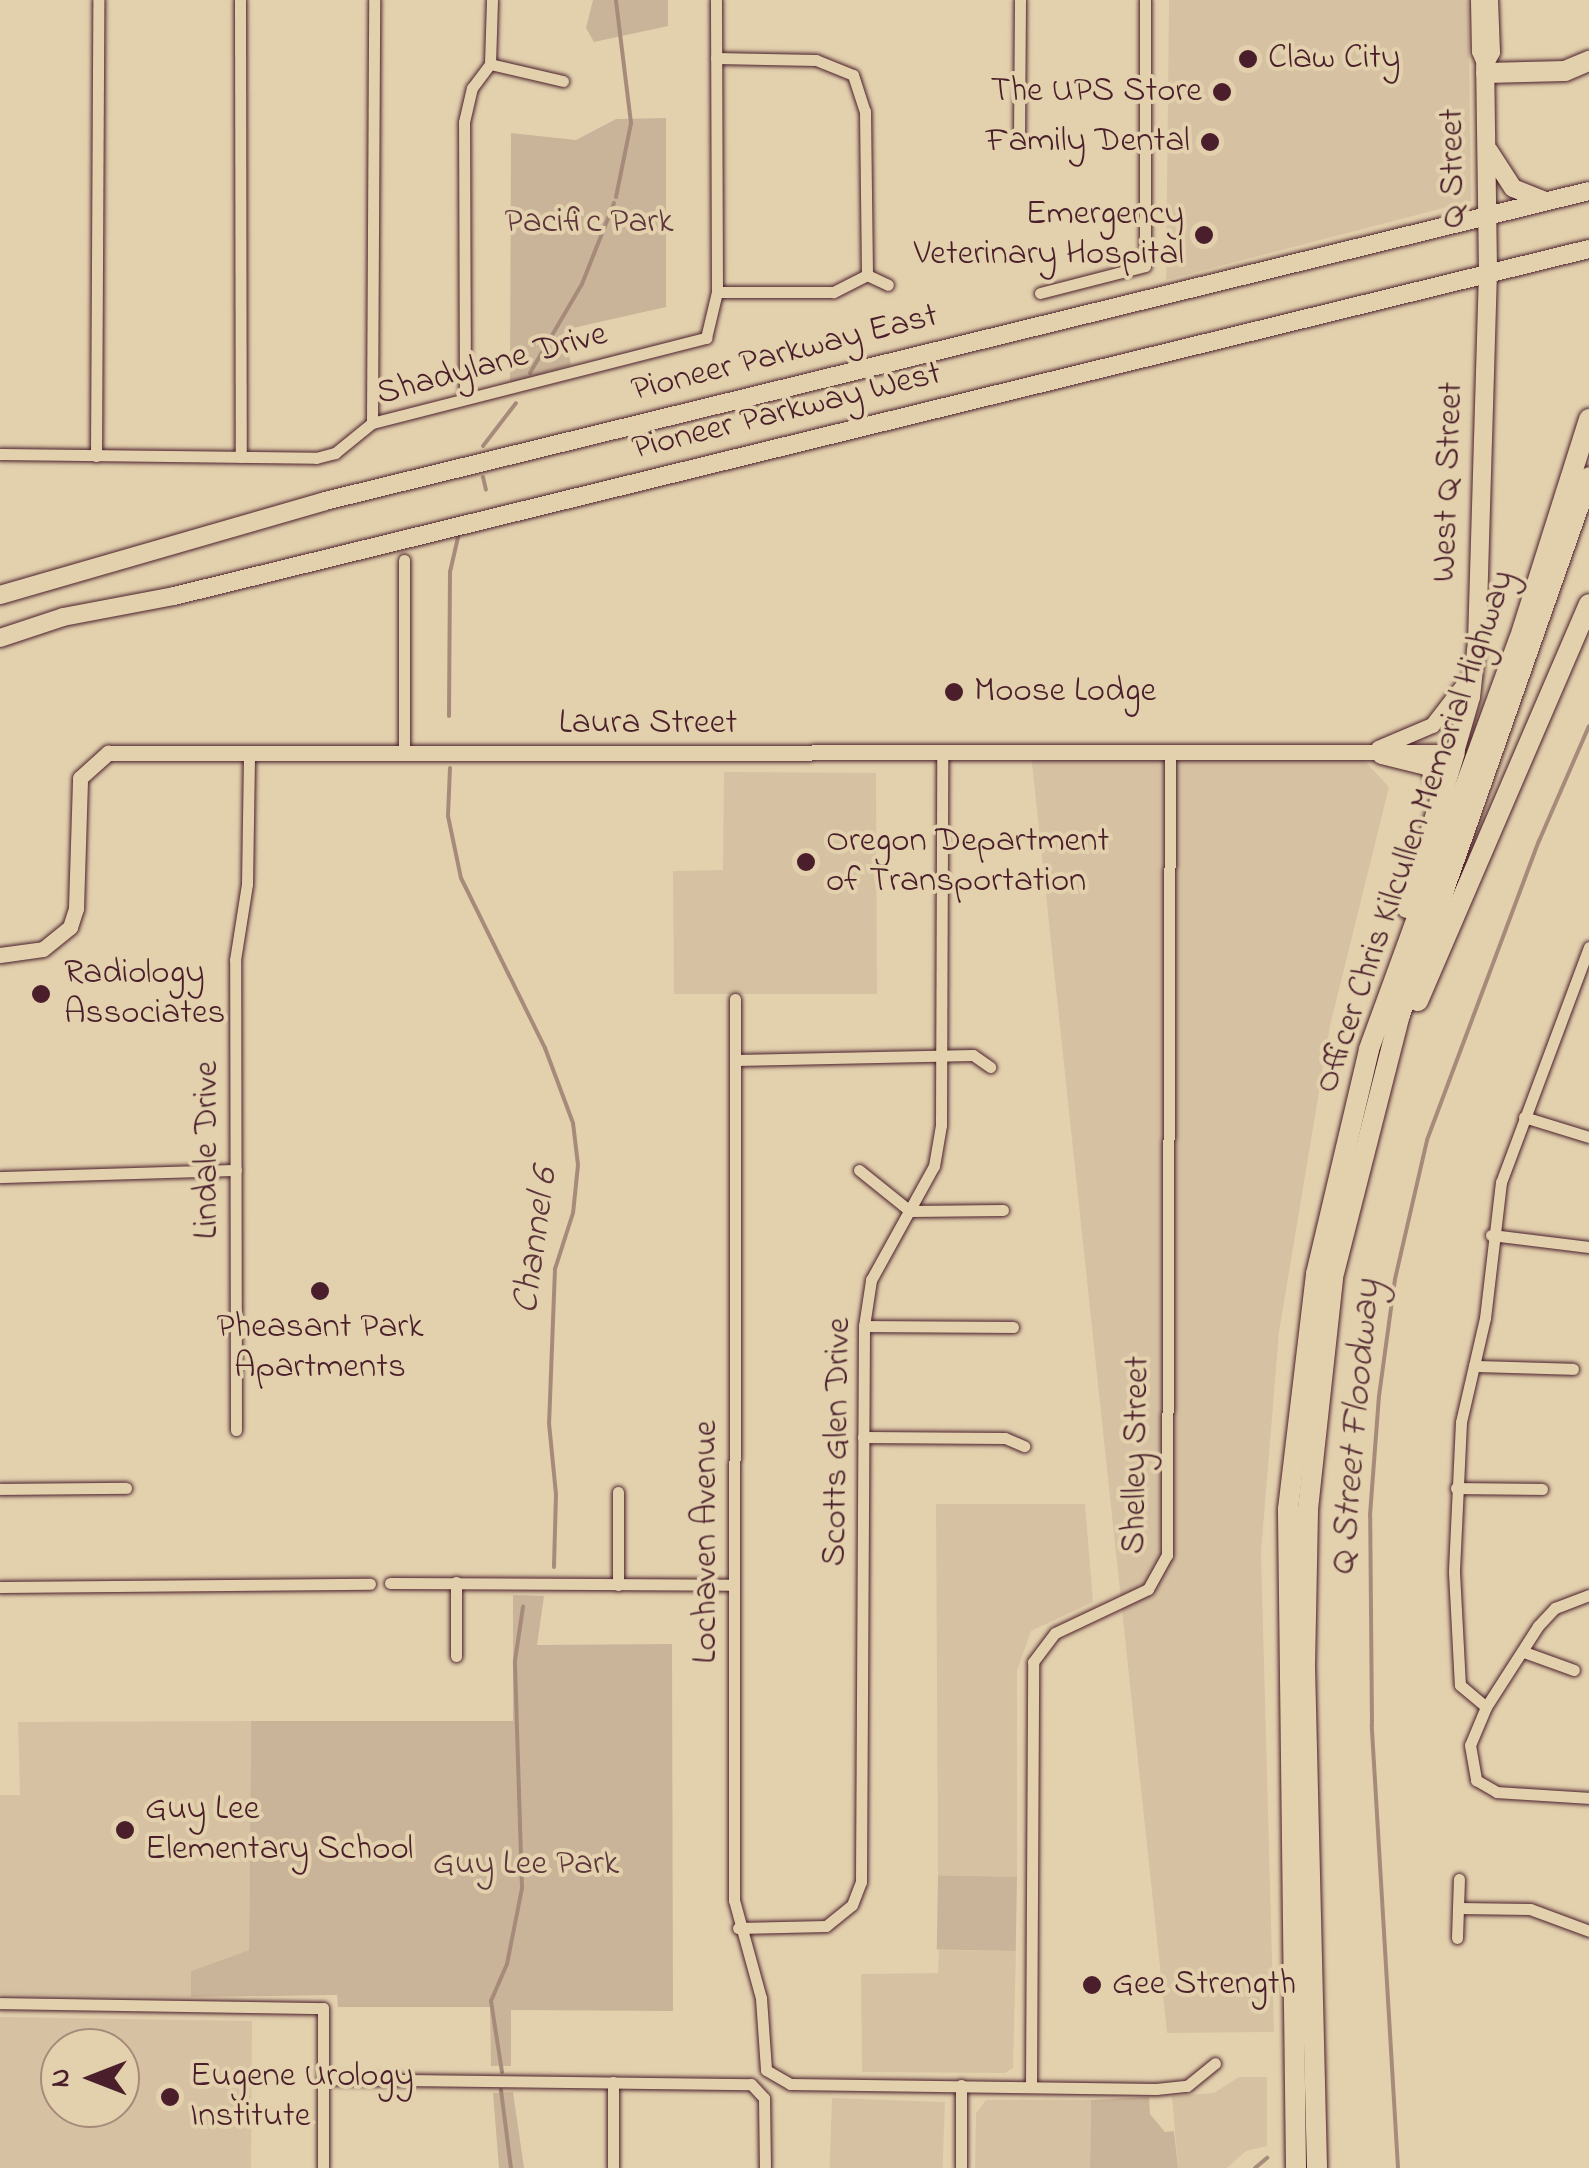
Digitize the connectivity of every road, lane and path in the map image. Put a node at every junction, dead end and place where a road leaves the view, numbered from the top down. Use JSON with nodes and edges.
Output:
{"nodes":[{"id":1,"x":98,"y":0,"type":"edge"},
{"id":2,"x":240,"y":0,"type":"edge"},
{"id":3,"x":374,"y":0,"type":"edge"},
{"id":4,"x":492,"y":0,"type":"edge"},
{"id":5,"x":716,"y":0,"type":"edge"},
{"id":6,"x":1020,"y":0,"type":"edge"},
{"id":7,"x":1145,"y":0,"type":"edge"},
{"id":8,"x":1478,"y":0,"type":"edge"},
{"id":9,"x":1490,"y":0,"type":"edge"},
{"id":10,"x":716,"y":58,"type":"junction"},
{"id":11,"x":1589,"y":61,"type":"edge"},
{"id":12,"x":490,"y":64,"type":"junction"},
{"id":13,"x":1485,"y":69,"type":"junction"},
{"id":14,"x":563,"y":81,"type":"dead end"},
{"id":15,"x":1019,"y":142,"type":"dead end"},
{"id":16,"x":1487,"y":146,"type":"junction"},
{"id":17,"x":1589,"y":191,"type":"edge"},
{"id":18,"x":1547,"y":202,"type":"junction"},
{"id":19,"x":1488,"y":217,"type":"junction"},
{"id":20,"x":1589,"y":249,"type":"edge"},
{"id":21,"x":1488,"y":271,"type":"junction"},
{"id":22,"x":867,"y":275,"type":"junction"},
{"id":23,"x":888,"y":286,"type":"dead end"},
{"id":24,"x":717,"y":292,"type":"junction"},
{"id":25,"x":1040,"y":293,"type":"dead end"},
{"id":26,"x":464,"y":398,"type":"junction"},
{"id":27,"x":1589,"y":419,"type":"edge"},
{"id":28,"x":372,"y":423,"type":"junction"},
{"id":29,"x":0,"y":454,"type":"edge"},
{"id":30,"x":96,"y":456,"type":"junction"},
{"id":31,"x":241,"y":457,"type":"junction"},
{"id":32,"x":1589,"y":477,"type":"edge"},
{"id":33,"x":404,"y":560,"type":"dead end"},
{"id":34,"x":0,"y":595,"type":"edge"},
{"id":35,"x":1589,"y":604,"type":"edge"},
{"id":36,"x":0,"y":638,"type":"edge"},
{"id":37,"x":1475,"y":668,"type":"junction"},
{"id":38,"x":249,"y":751,"type":"junction"},
{"id":39,"x":404,"y":751,"type":"junction"},
{"id":40,"x":1455,"y":752,"type":"junction"},
{"id":41,"x":942,"y":754,"type":"junction"},
{"id":42,"x":1170,"y":754,"type":"junction"},
{"id":43,"x":1358,"y":754,"type":"junction"},
{"id":44,"x":1382,"y":754,"type":"junction"},
{"id":45,"x":1442,"y":797,"type":"junction"},
{"id":46,"x":1589,"y":947,"type":"edge"},
{"id":47,"x":0,"y":955,"type":"edge"},
{"id":48,"x":736,"y":1000,"type":"dead end"},
{"id":49,"x":1369,"y":1049,"type":"junction"},
{"id":50,"x":941,"y":1056,"type":"junction"},
{"id":51,"x":736,"y":1060,"type":"junction"},
{"id":52,"x":990,"y":1068,"type":"dead end"},
{"id":53,"x":1370,"y":1113,"type":"junction"},
{"id":54,"x":1524,"y":1116,"type":"junction"},
{"id":55,"x":1589,"y":1137,"type":"edge"},
{"id":56,"x":236,"y":1170,"type":"junction"},
{"id":57,"x":859,"y":1170,"type":"dead end"},
{"id":58,"x":0,"y":1176,"type":"edge"},
{"id":59,"x":910,"y":1210,"type":"junction"},
{"id":60,"x":1003,"y":1210,"type":"dead end"},
{"id":61,"x":1491,"y":1235,"type":"junction"},
{"id":62,"x":1589,"y":1247,"type":"edge"},
{"id":63,"x":864,"y":1326,"type":"junction"},
{"id":64,"x":1013,"y":1327,"type":"dead end"},
{"id":65,"x":1474,"y":1366,"type":"junction"},
{"id":66,"x":1573,"y":1369,"type":"dead end"},
{"id":67,"x":236,"y":1430,"type":"dead end"},
{"id":68,"x":863,"y":1437,"type":"junction"},
{"id":69,"x":1024,"y":1446,"type":"dead end"},
{"id":70,"x":126,"y":1488,"type":"dead end"},
{"id":71,"x":1456,"y":1488,"type":"junction"},
{"id":72,"x":1542,"y":1488,"type":"dead end"},
{"id":73,"x":0,"y":1489,"type":"edge"},
{"id":74,"x":618,"y":1492,"type":"dead end"},
{"id":75,"x":456,"y":1582,"type":"junction"},
{"id":76,"x":370,"y":1584,"type":"dead end"},
{"id":77,"x":390,"y":1584,"type":"dead end"},
{"id":78,"x":618,"y":1585,"type":"junction"},
{"id":79,"x":734,"y":1585,"type":"junction"},
{"id":80,"x":0,"y":1587,"type":"edge"},
{"id":81,"x":1589,"y":1594,"type":"edge"},
{"id":82,"x":1524,"y":1652,"type":"junction"},
{"id":83,"x":456,"y":1656,"type":"dead end"},
{"id":84,"x":1574,"y":1670,"type":"dead end"},
{"id":85,"x":1486,"y":1708,"type":"junction"},
{"id":86,"x":1589,"y":1798,"type":"edge"},
{"id":87,"x":1459,"y":1879,"type":"dead end"},
{"id":88,"x":1458,"y":1908,"type":"junction"},
{"id":89,"x":738,"y":1928,"type":"junction"},
{"id":90,"x":1589,"y":1931,"type":"edge"},
{"id":91,"x":1457,"y":1938,"type":"dead end"},
{"id":92,"x":0,"y":2003,"type":"edge"},
{"id":93,"x":1215,"y":2063,"type":"dead end"},
{"id":94,"x":324,"y":2079,"type":"junction"},
{"id":95,"x":614,"y":2082,"type":"junction"},
{"id":96,"x":960,"y":2085,"type":"junction"},
{"id":97,"x":1031,"y":2085,"type":"junction"},
{"id":98,"x":323,"y":2168,"type":"edge"},
{"id":99,"x":613,"y":2168,"type":"edge"},
{"id":100,"x":765,"y":2168,"type":"edge"},
{"id":101,"x":961,"y":2168,"type":"edge"},
{"id":102,"x":1296,"y":2168,"type":"edge"},
{"id":103,"x":1318,"y":2168,"type":"edge"}],
"edges":[{"from":1,"to":30,"type":"street"},
{"from":2,"to":31,"type":"street"},
{"from":3,"to":28,"type":"street"},
{"from":4,"to":12,"type":"street"},
{"from":5,"to":10,"type":"street"},
{"from":6,"to":15,"type":"street"},
{"from":7,"to":25,"type":"street"},
{"from":8,"to":13,"type":"street","name":"Q Street"},
{"from":9,"to":13,"type":"street","name":"Q Street"},
{"from":10,"to":22,"type":"street"},
{"from":10,"to":24,"type":"street"},
{"from":11,"to":13,"type":"highway"},
{"from":12,"to":14,"type":"street"},
{"from":12,"to":26,"type":"street"},
{"from":13,"to":16,"type":"main road","name":"Q Street"},
{"from":16,"to":18,"type":"main road"},
{"from":16,"to":19,"type":"main road","name":"Q Street"},
{"from":17,"to":18,"type":"main road","name":"Pioneer Parkway East"},
{"from":18,"to":19,"type":"main road","name":"Pioneer Parkway East"},
{"from":19,"to":21,"type":"main road","name":"Q Street"},
{"from":19,"to":34,"type":"main road","name":"Pioneer Parkway East"},
{"from":20,"to":21,"type":"main road","name":"Pioneer Parkway West"},
{"from":21,"to":36,"type":"main road","name":"Pioneer Parkway West"},
{"from":21,"to":37,"type":"main road","name":"West Q Street"},
{"from":22,"to":23,"type":"street"},
{"from":22,"to":24,"type":"street"},
{"from":24,"to":26,"type":"street","name":"Shadylane Drive"},
{"from":26,"to":28,"type":"street","name":"Shadylane Drive"},
{"from":27,"to":49,"type":"highway","name":"Officer Chris Kilcullen Memorial Highway"},
{"from":28,"to":31,"type":"street","name":"Shadylane Drive"},
{"from":29,"to":30,"type":"street","name":"Shadylane Drive"},
{"from":30,"to":31,"type":"street","name":"Shadylane Drive"},
{"from":32,"to":53,"type":"highway","name":"Officer Chris Kilcullen Memorial Highway"},
{"from":33,"to":39,"type":"street"},
{"from":35,"to":53,"type":"highway"},
{"from":37,"to":40,"type":"main road","name":"West Q Street"},
{"from":37,"to":43,"type":"street"},
{"from":38,"to":39,"type":"street","name":"Laura Street"},
{"from":38,"to":47,"type":"street","name":"Laura Street"},
{"from":38,"to":56,"type":"street","name":"Lindale Drive"},
{"from":39,"to":41,"type":"street","name":"Laura Street"},
{"from":40,"to":44,"type":"street","name":"Laura Street"},
{"from":40,"to":45,"type":"highway"},
{"from":41,"to":42,"type":"street","name":"Laura Street"},
{"from":41,"to":50,"type":"street","name":"Scotts Glen Drive"},
{"from":42,"to":43,"type":"street","name":"Laura Street"},
{"from":42,"to":97,"type":"street","name":"Shelley Street"},
{"from":43,"to":44,"type":"street","name":"Laura Street"},
{"from":44,"to":45,"type":"highway"},
{"from":45,"to":49,"type":"highway"},
{"from":46,"to":54,"type":"street"},
{"from":48,"to":51,"type":"street","name":"Lochaven Avenue"},
{"from":49,"to":102,"type":"highway","name":"Officer Chris Kilcullen Memorial Highway"},
{"from":50,"to":51,"type":"street"},
{"from":50,"to":52,"type":"street"},
{"from":50,"to":59,"type":"street","name":"Scotts Glen Drive"},
{"from":51,"to":79,"type":"street","name":"Lochaven Avenue"},
{"from":53,"to":103,"type":"highway","name":"Officer Chris Kilcullen Memorial Highway"},
{"from":54,"to":55,"type":"street"},
{"from":54,"to":61,"type":"street"},
{"from":56,"to":58,"type":"street"},
{"from":56,"to":67,"type":"street","name":"Lindale Drive"},
{"from":57,"to":59,"type":"street"},
{"from":59,"to":60,"type":"street"},
{"from":59,"to":63,"type":"street","name":"Scotts Glen Drive"},
{"from":61,"to":62,"type":"street"},
{"from":61,"to":65,"type":"street"},
{"from":63,"to":64,"type":"street"},
{"from":63,"to":68,"type":"street","name":"Scotts Glen Drive"},
{"from":65,"to":66,"type":"street"},
{"from":65,"to":71,"type":"street"},
{"from":68,"to":69,"type":"street"},
{"from":68,"to":89,"type":"street","name":"Scotts Glen Drive"},
{"from":70,"to":73,"type":"street"},
{"from":71,"to":72,"type":"street"},
{"from":71,"to":85,"type":"street"},
{"from":74,"to":78,"type":"street"},
{"from":75,"to":77,"type":"street"},
{"from":75,"to":78,"type":"street"},
{"from":75,"to":83,"type":"street"},
{"from":76,"to":80,"type":"street"},
{"from":78,"to":79,"type":"street"},
{"from":79,"to":89,"type":"street","name":"Lochaven Avenue"},
{"from":81,"to":82,"type":"street"},
{"from":82,"to":84,"type":"street"},
{"from":82,"to":85,"type":"street"},
{"from":85,"to":86,"type":"street"},
{"from":87,"to":88,"type":"street"},
{"from":88,"to":90,"type":"street"},
{"from":88,"to":91,"type":"street"},
{"from":89,"to":96,"type":"street","name":"Lochaven Avenue"},
{"from":92,"to":94,"type":"street"},
{"from":93,"to":97,"type":"street"},
{"from":94,"to":95,"type":"street"},
{"from":94,"to":98,"type":"street"},
{"from":95,"to":99,"type":"street"},
{"from":95,"to":100,"type":"street"},
{"from":96,"to":97,"type":"street"},
{"from":96,"to":101,"type":"street"}]}
